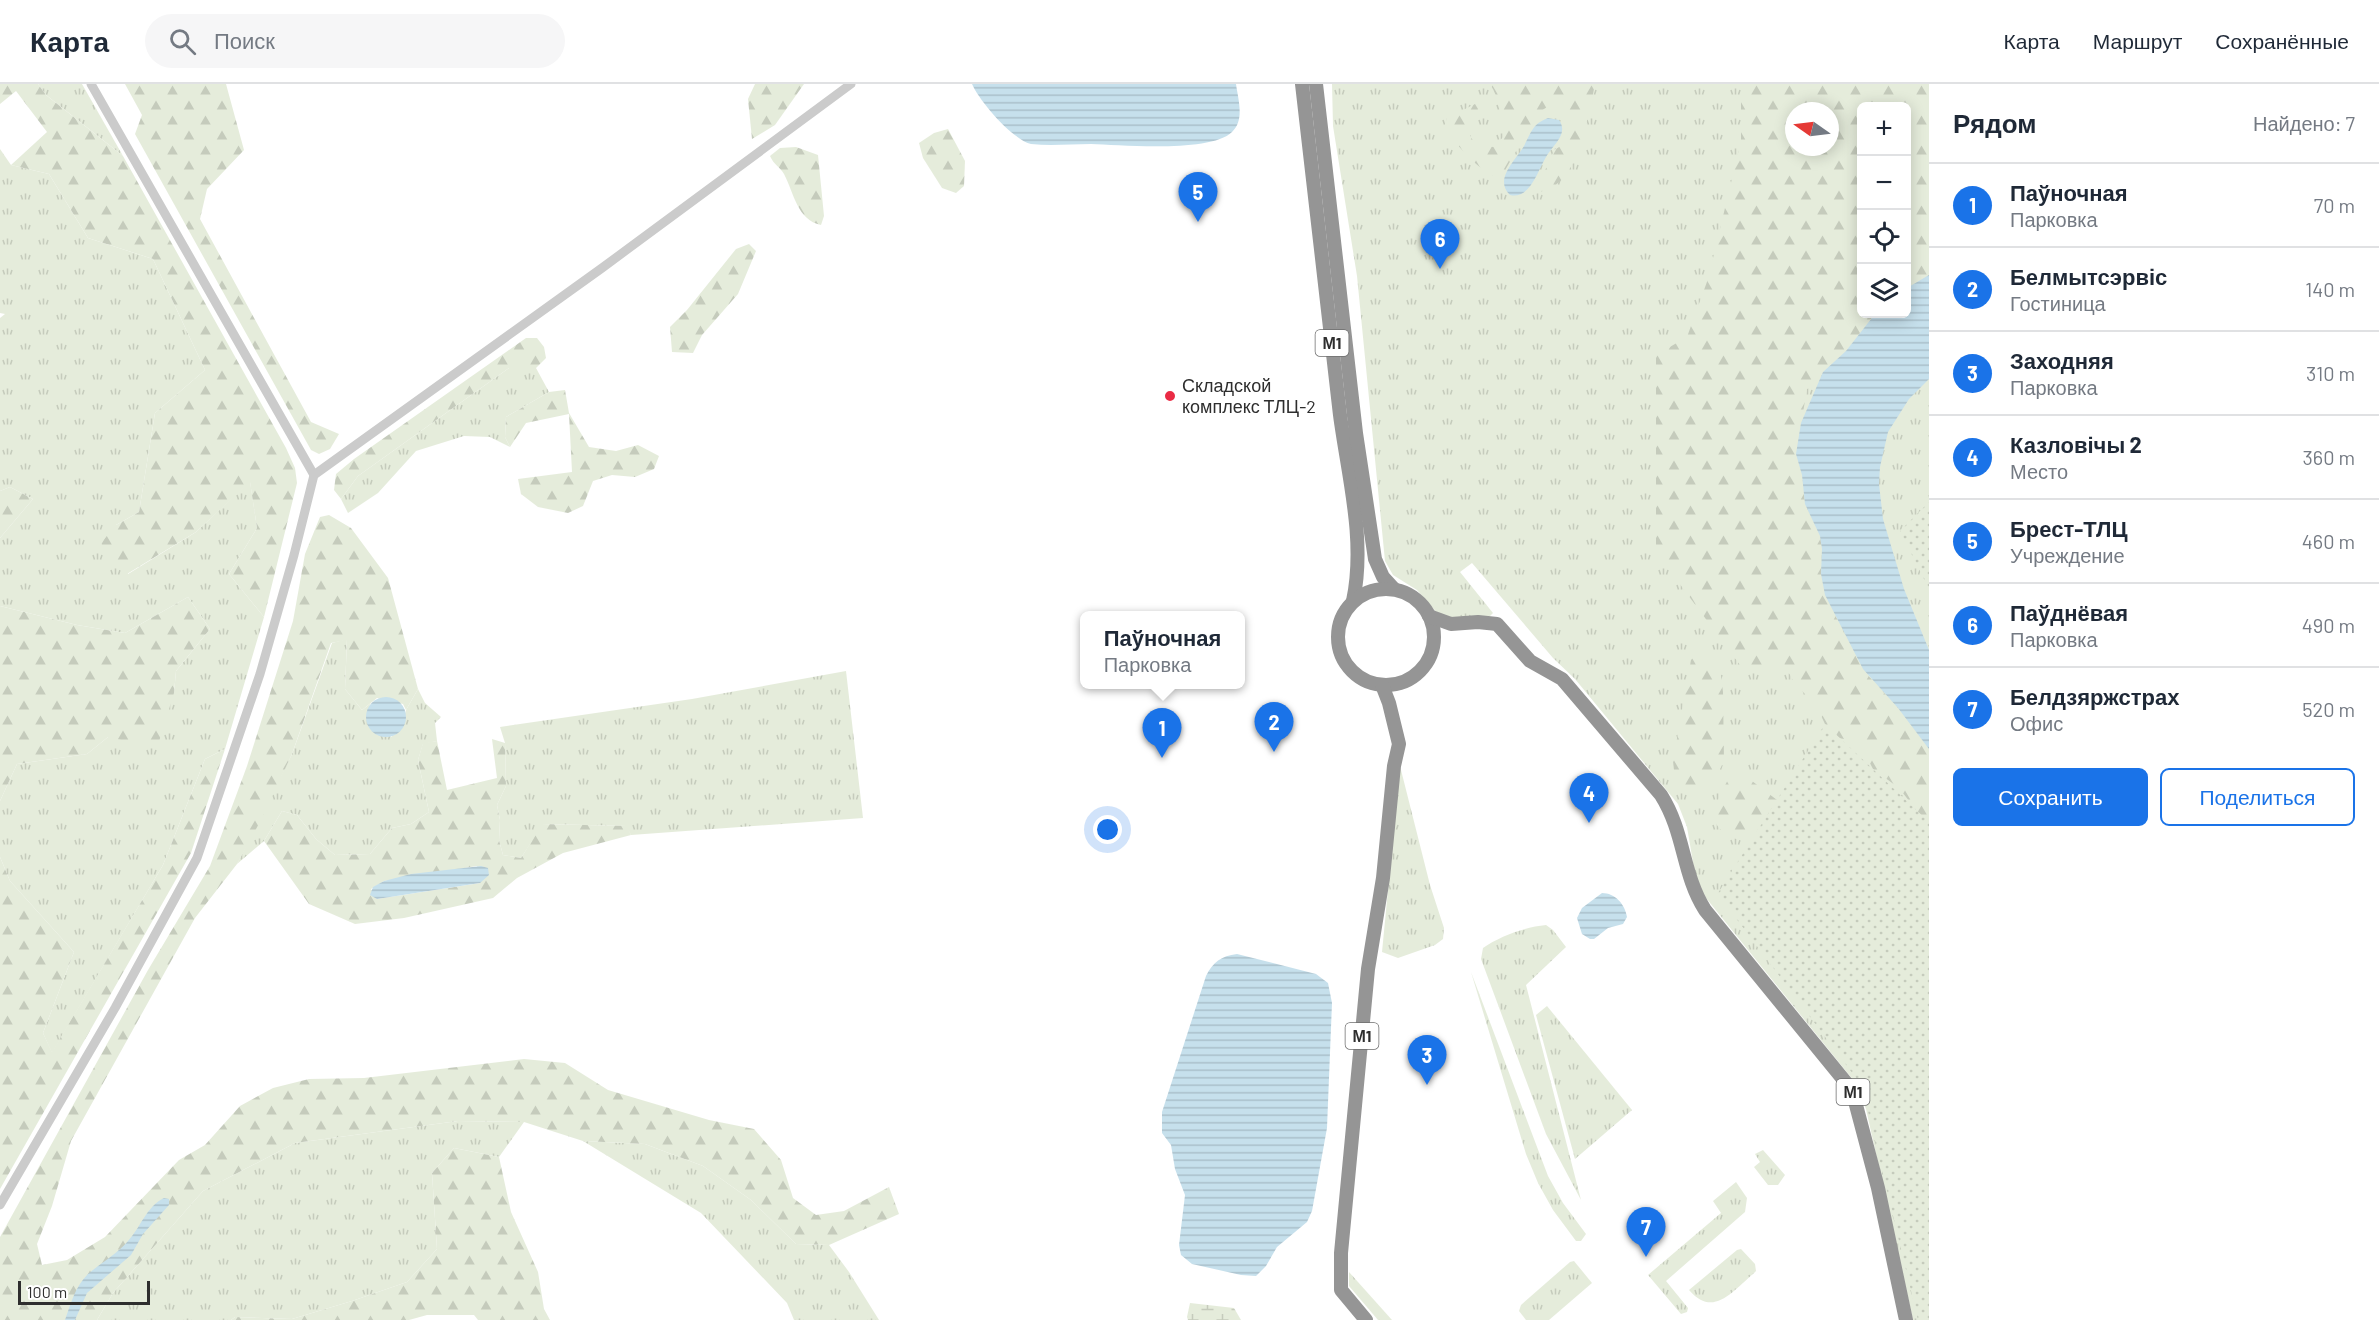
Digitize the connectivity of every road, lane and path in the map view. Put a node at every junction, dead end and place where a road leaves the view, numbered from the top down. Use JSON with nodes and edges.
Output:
{"nodes":[{"id":1,"x":91,"y":84,"type":"edge"},
{"id":2,"x":851,"y":84,"type":"edge"},
{"id":3,"x":1302,"y":84,"type":"edge"},
{"id":4,"x":1316,"y":84,"type":"edge"},
{"id":5,"x":314,"y":475,"type":"junction"},
{"id":6,"x":1394,"y":589,"type":"junction"},
{"id":7,"x":1353,"y":601,"type":"junction"},
{"id":8,"x":1429,"y":616,"type":"junction"},
{"id":9,"x":1382,"y":685,"type":"junction"},
{"id":10,"x":0,"y":1205,"type":"edge"},
{"id":11,"x":1366,"y":1320,"type":"edge"},
{"id":12,"x":1906,"y":1320,"type":"edge"}],
"edges":[{"from":1,"to":5,"type":"street"},
{"from":2,"to":5,"type":"street"},
{"from":3,"to":7,"type":"highway","number":"М1"},
{"from":4,"to":6,"type":"highway","number":"М1"},
{"from":5,"to":10,"type":"street"},
{"from":6,"to":7,"type":"highway"},
{"from":6,"to":8,"type":"highway"},
{"from":7,"to":9,"type":"highway","number":"М1"},
{"from":8,"to":9,"type":"highway"},
{"from":8,"to":12,"type":"highway","number":"М1"},
{"from":9,"to":11,"type":"highway","number":"М1"}]}
